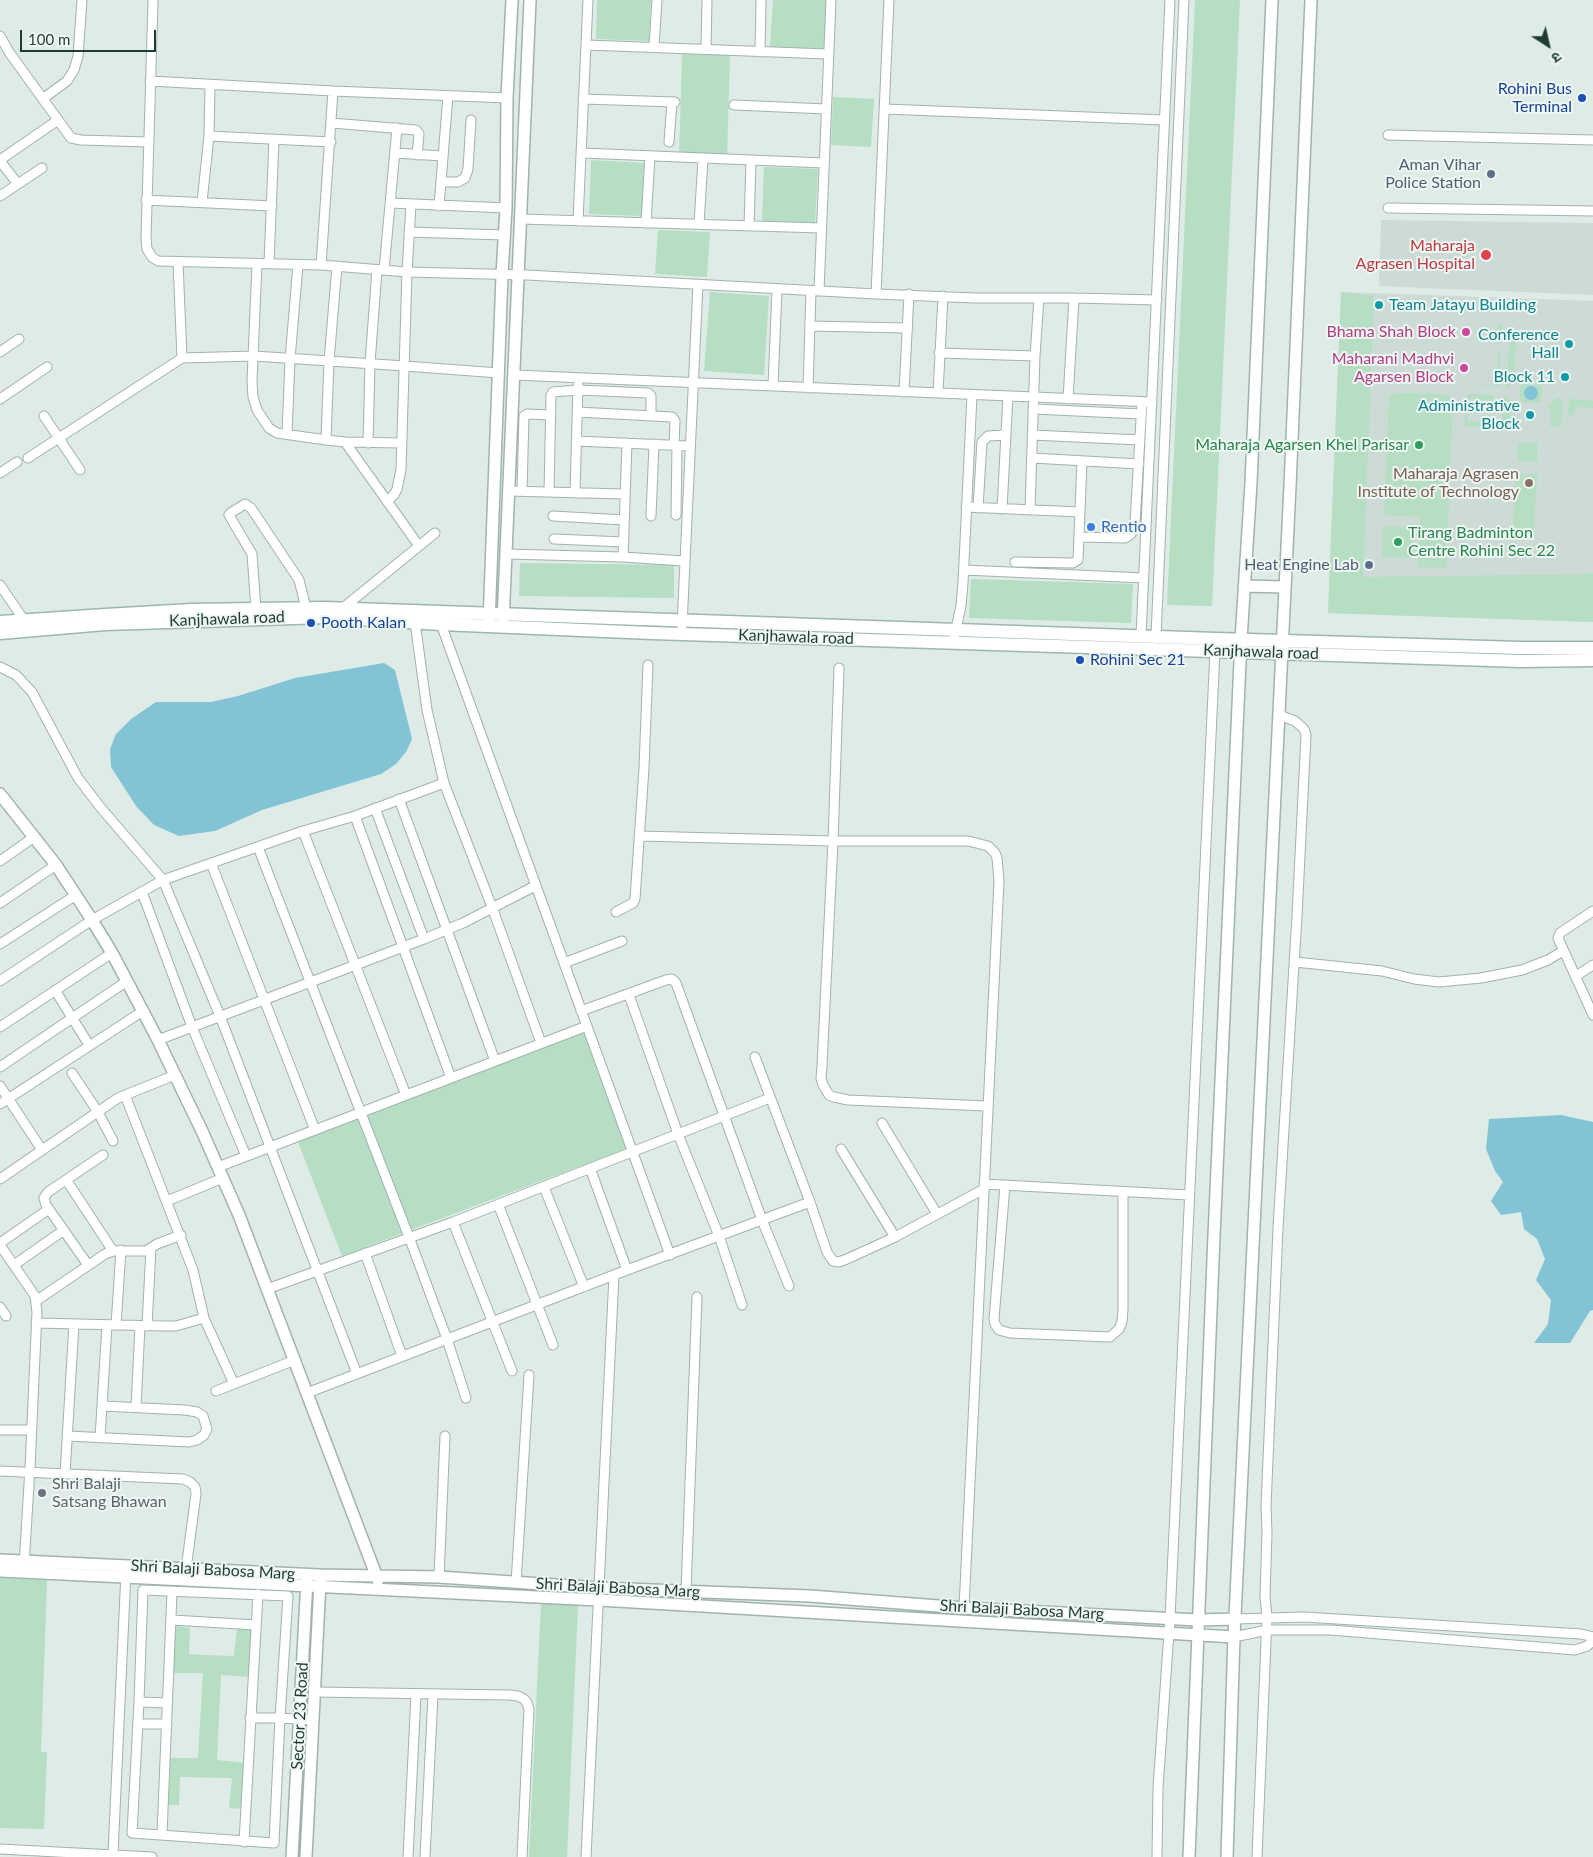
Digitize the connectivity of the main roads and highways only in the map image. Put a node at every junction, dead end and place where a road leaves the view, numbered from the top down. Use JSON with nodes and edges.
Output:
{"nodes":[{"id":1,"x":489,"y":620,"type":"junction"},
{"id":2,"x":503,"y":620,"type":"junction"},
{"id":3,"x":0,"y":622,"type":"edge"},
{"id":4,"x":27,"y":626,"type":"junction"},
{"id":5,"x":0,"y":633,"type":"edge"},
{"id":6,"x":955,"y":636,"type":"junction"},
{"id":7,"x":1241,"y":645,"type":"junction"},
{"id":8,"x":1282,"y":646,"type":"junction"},
{"id":9,"x":1593,"y":648,"type":"edge"},
{"id":10,"x":1593,"y":660,"type":"edge"}],
"edges":[{"from":1,"to":2,"type":"main road","name":"Kanjhawala road"},
{"from":1,"to":4,"type":"main road","name":"Kanjhawala road"},
{"from":1,"to":4,"type":"main road","name":"Kanjhawala road"},
{"from":2,"to":6,"type":"main road","name":"Kanjhawala road"},
{"from":2,"to":6,"type":"main road","name":"Kanjhawala road"},
{"from":3,"to":4,"type":"main road","name":"Kanjhawala road"},
{"from":4,"to":5,"type":"main road","name":"Kanjhawala road"},
{"from":6,"to":7,"type":"main road","name":"Kanjhawala road"},
{"from":6,"to":7,"type":"main road","name":"Kanjhawala road"},
{"from":7,"to":8,"type":"main road","name":"Kanjhawala road"},
{"from":8,"to":9,"type":"main road","name":"Kanjhawala road"},
{"from":8,"to":10,"type":"main road","name":"Kanjhawala road"}]}
